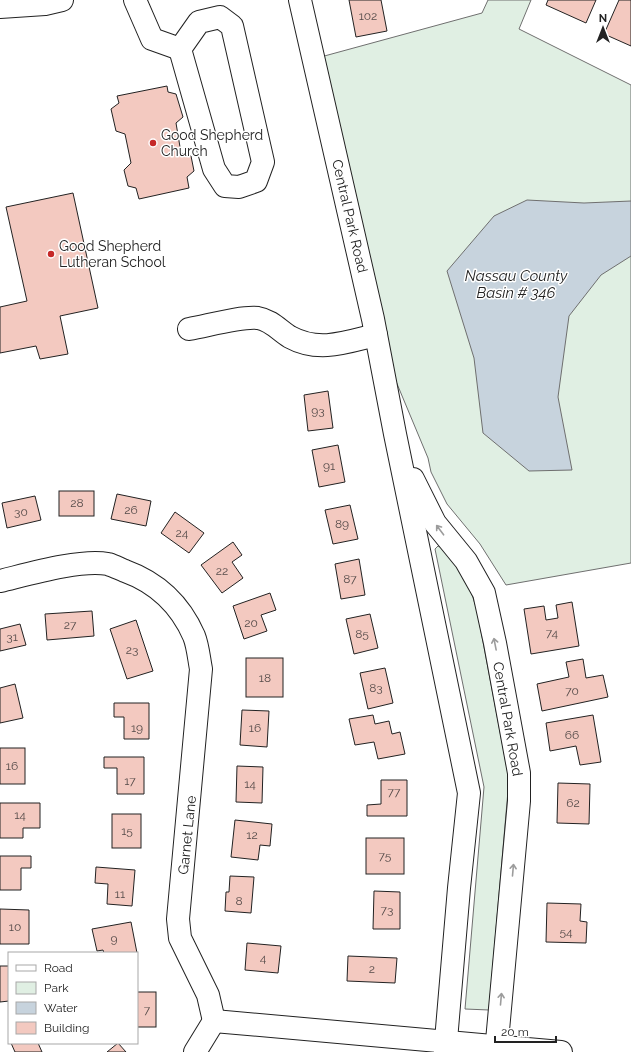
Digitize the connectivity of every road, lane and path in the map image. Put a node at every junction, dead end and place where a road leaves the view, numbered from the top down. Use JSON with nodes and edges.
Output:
{"nodes":[{"id":1,"x":62,"y":0,"type":"edge"},
{"id":2,"x":135,"y":0,"type":"edge"},
{"id":3,"x":300,"y":0,"type":"edge"},
{"id":4,"x":0,"y":7,"type":"edge"},
{"id":5,"x":180,"y":49,"type":"junction"},
{"id":6,"x":189,"y":329,"type":"dead end"},
{"id":7,"x":376,"y":335,"type":"junction"},
{"id":8,"x":395,"y":434,"type":"junction"},
{"id":9,"x":0,"y":581,"type":"edge"},
{"id":10,"x":214,"y":1021,"type":"junction"},
{"id":11,"x":446,"y":1047,"type":"edge"},
{"id":12,"x":496,"y":1049,"type":"edge"},
{"id":13,"x":195,"y":1052,"type":"edge"},
{"id":14,"x":561,"y":1052,"type":"edge"}],
"edges":[{"from":1,"to":4,"type":"street"},
{"from":2,"to":5,"type":"street"},
{"from":3,"to":7,"type":"street","name":"Central Park Road"},
{"from":5,"to":5,"type":"street"},
{"from":6,"to":7,"type":"street"},
{"from":7,"to":8,"type":"street","name":"Central Park Road"},
{"from":8,"to":11,"type":"street","name":"Central Park Road"},
{"from":12,"to":8,"type":"street","name":"Central Park Road","one_way":true},
{"from":9,"to":10,"type":"street","name":"Garnet Lane"},
{"from":10,"to":11,"type":"street"},
{"from":10,"to":13,"type":"street"},
{"from":11,"to":12,"type":"street"},
{"from":12,"to":14,"type":"street"}]}
